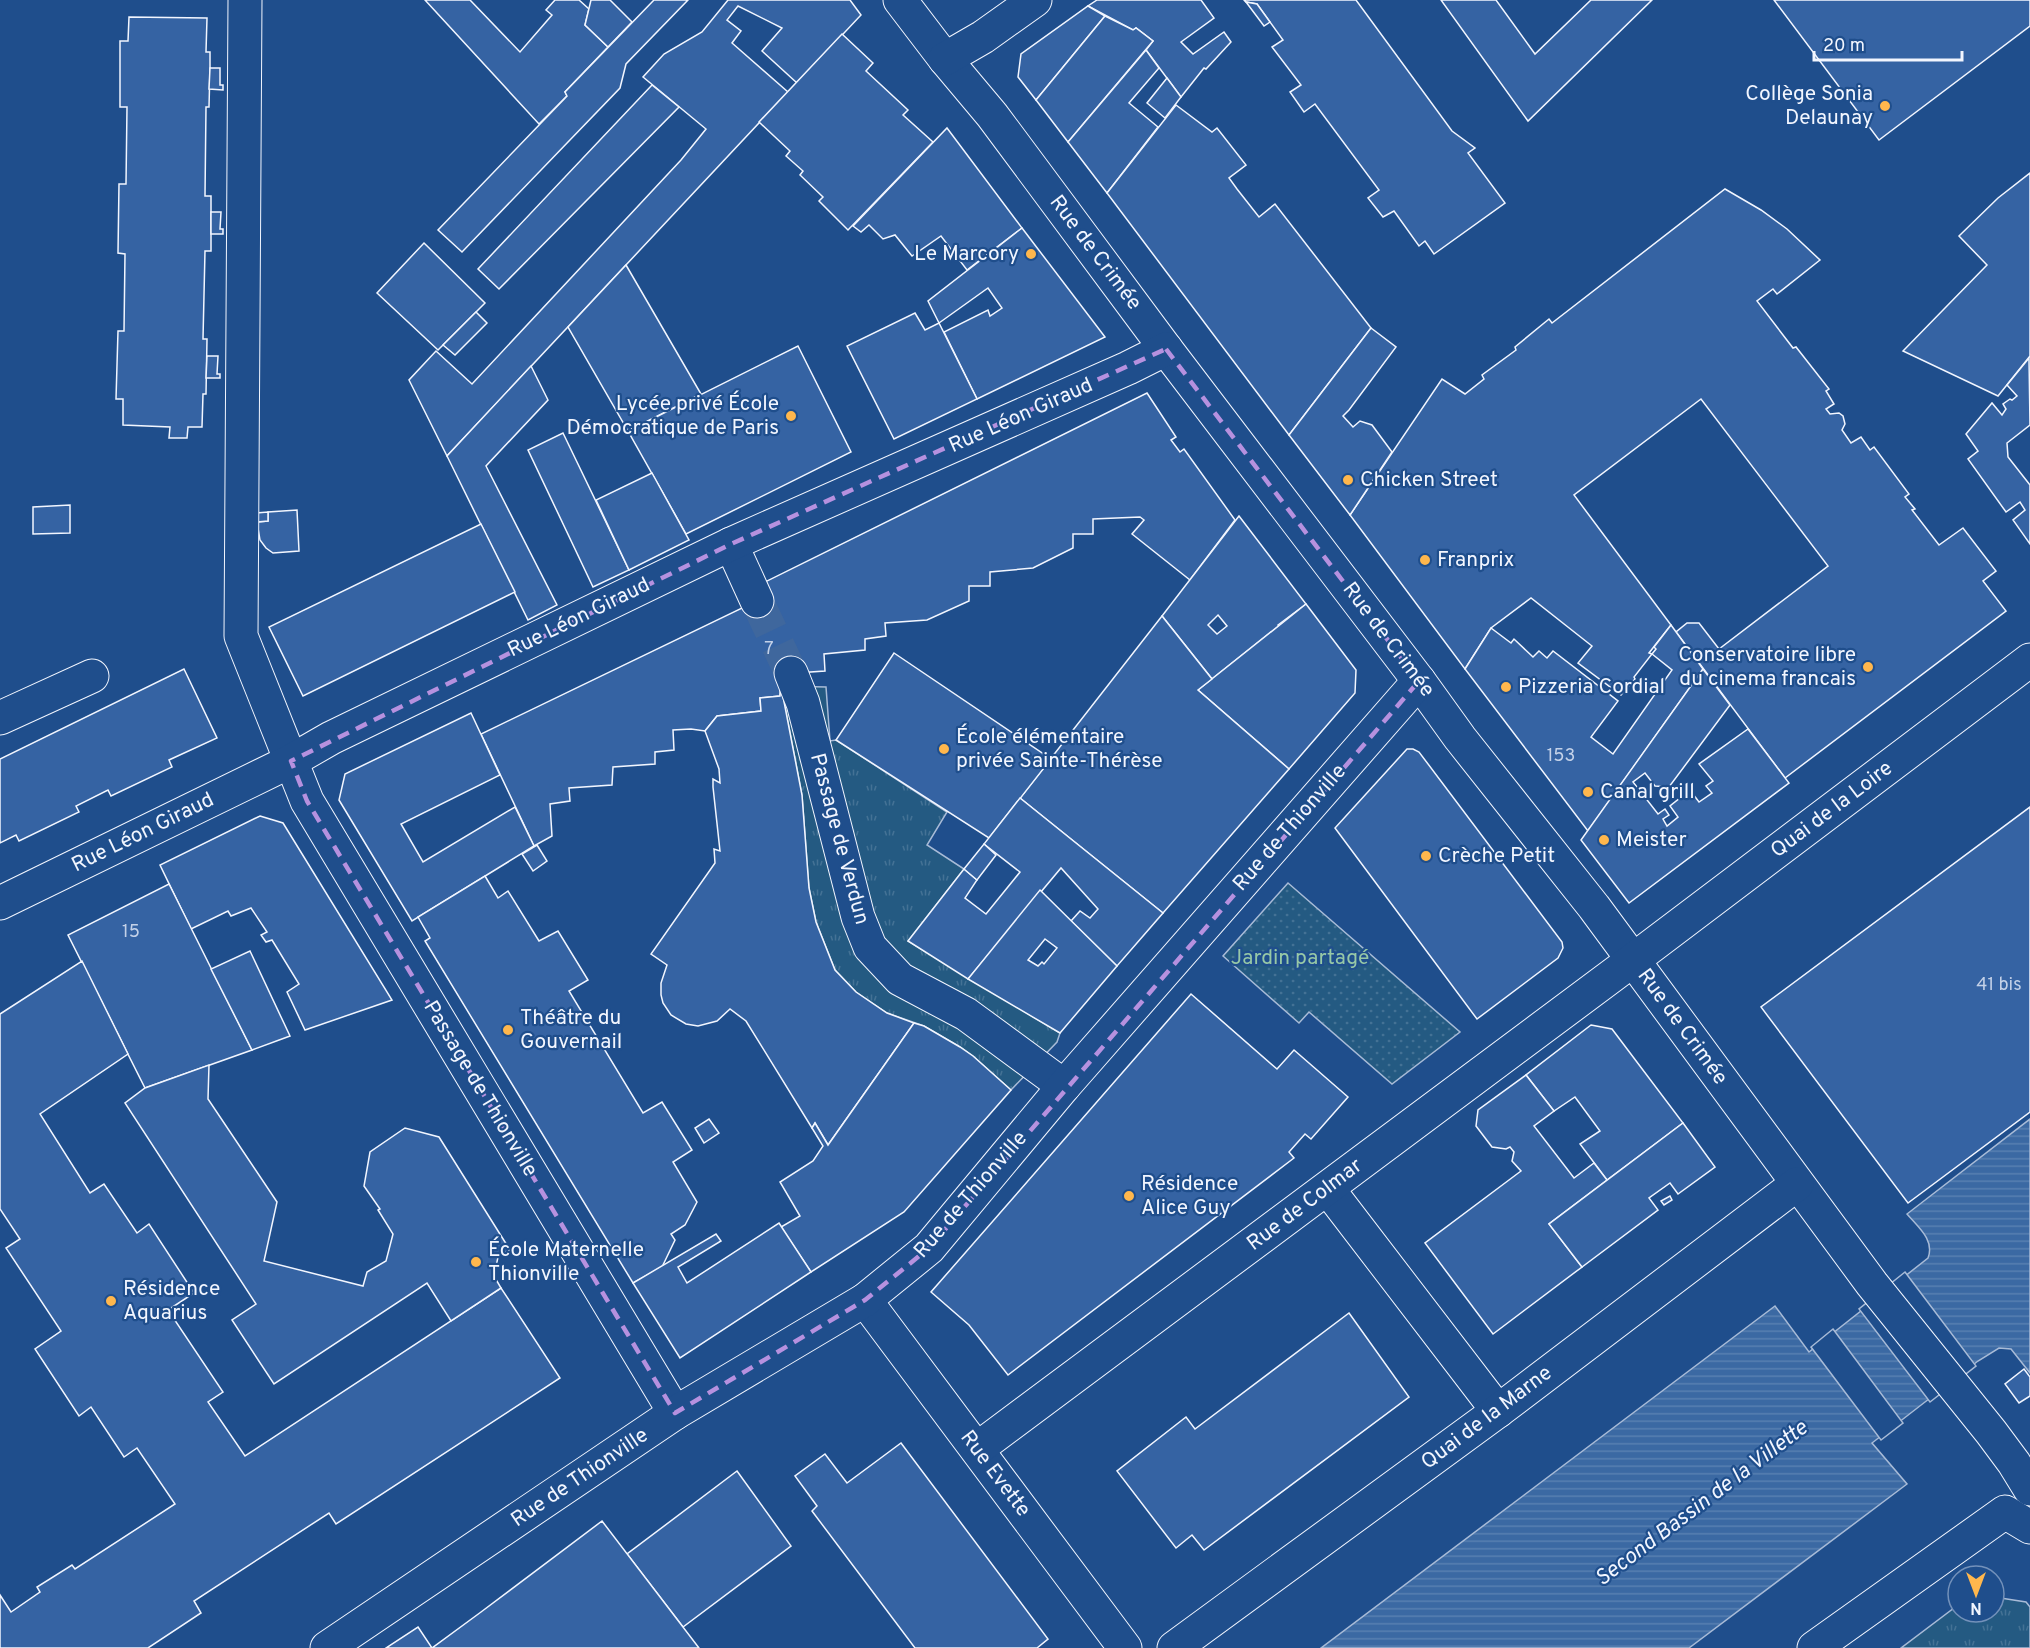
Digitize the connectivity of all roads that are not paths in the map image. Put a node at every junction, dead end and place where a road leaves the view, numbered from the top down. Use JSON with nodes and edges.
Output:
{"nodes":[{"id":1,"x":245,"y":0,"type":"edge"},
{"id":2,"x":900,"y":0,"type":"edge"},
{"id":3,"x":1035,"y":0,"type":"edge"},
{"id":4,"x":945,"y":58,"type":"junction"},
{"id":5,"x":1166,"y":349,"type":"junction"},
{"id":6,"x":731,"y":544,"type":"junction"},
{"id":7,"x":757,"y":601,"type":"tunnel mouth"},
{"id":8,"x":2030,"y":660,"type":"edge"},
{"id":9,"x":791,"y":673,"type":"tunnel mouth"},
{"id":10,"x":92,"y":676,"type":"dead end"},
{"id":11,"x":1419,"y":681,"type":"junction"},
{"id":12,"x":0,"y":718,"type":"edge"},
{"id":13,"x":291,"y":761,"type":"junction"},
{"id":14,"x":0,"y":903,"type":"edge"},
{"id":15,"x":1633,"y":960,"type":"junction"},
{"id":16,"x":1065,"y":1086,"type":"junction"},
{"id":17,"x":1797,"y":1184,"type":"junction"},
{"id":18,"x":1328,"y":1189,"type":"junction"},
{"id":19,"x":865,"y":1300,"type":"junction"},
{"id":20,"x":1498,"y":1411,"type":"junction"},
{"id":21,"x":675,"y":1413,"type":"junction"},
{"id":22,"x":977,"y":1449,"type":"junction"},
{"id":23,"x":2030,"y":1489,"type":"edge"},
{"id":24,"x":2030,"y":1527,"type":"edge"},
{"id":25,"x":327,"y":1648,"type":"edge"},
{"id":26,"x":1125,"y":1648,"type":"edge"},
{"id":27,"x":1174,"y":1648,"type":"edge"},
{"id":28,"x":1814,"y":1648,"type":"edge"}],
"edges":[{"from":1,"to":13,"type":"street","name":"Passage de Thionville"},
{"from":2,"to":4,"type":"street","name":"Rue de Crimée"},
{"from":3,"to":4,"type":"street"},
{"from":4,"to":5,"type":"street","name":"Rue de Crimée"},
{"from":5,"to":6,"type":"street","name":"Rue Léon Giraud"},
{"from":5,"to":11,"type":"street","name":"Rue de Crimée"},
{"from":6,"to":7,"type":"street"},
{"from":6,"to":13,"type":"street","name":"Rue Léon Giraud"},
{"from":8,"to":15,"type":"street","name":"Quai de la Loire"},
{"from":9,"to":16,"type":"street","name":"Passage de Verdun"},
{"from":10,"to":12,"type":"street"},
{"from":11,"to":15,"type":"street","name":"Rue de Crimée"},
{"from":11,"to":16,"type":"street","name":"Rue de Thionville"},
{"from":13,"to":14,"type":"street","name":"Rue Léon Giraud"},
{"from":13,"to":21,"type":"street","name":"Passage de Thionville"},
{"from":15,"to":17,"type":"street","name":"Rue de Crimée"},
{"from":15,"to":18,"type":"street","name":"Rue de Colmar"},
{"from":16,"to":19,"type":"street","name":"Rue de Thionville"},
{"from":17,"to":20,"type":"street","name":"Quai de la Marne"},
{"from":17,"to":23,"type":"street","name":"Rue de Crimée"},
{"from":18,"to":20,"type":"street"},
{"from":18,"to":22,"type":"street","name":"Rue de Colmar"},
{"from":19,"to":21,"type":"street","name":"Rue de Thionville"},
{"from":19,"to":22,"type":"street","name":"Rue Evette"},
{"from":20,"to":27,"type":"street","name":"Quai de la Marne"},
{"from":21,"to":25,"type":"street","name":"Rue de Thionville"},
{"from":22,"to":26,"type":"street","name":"Rue Evette"},
{"from":24,"to":28,"type":"street"}]}
